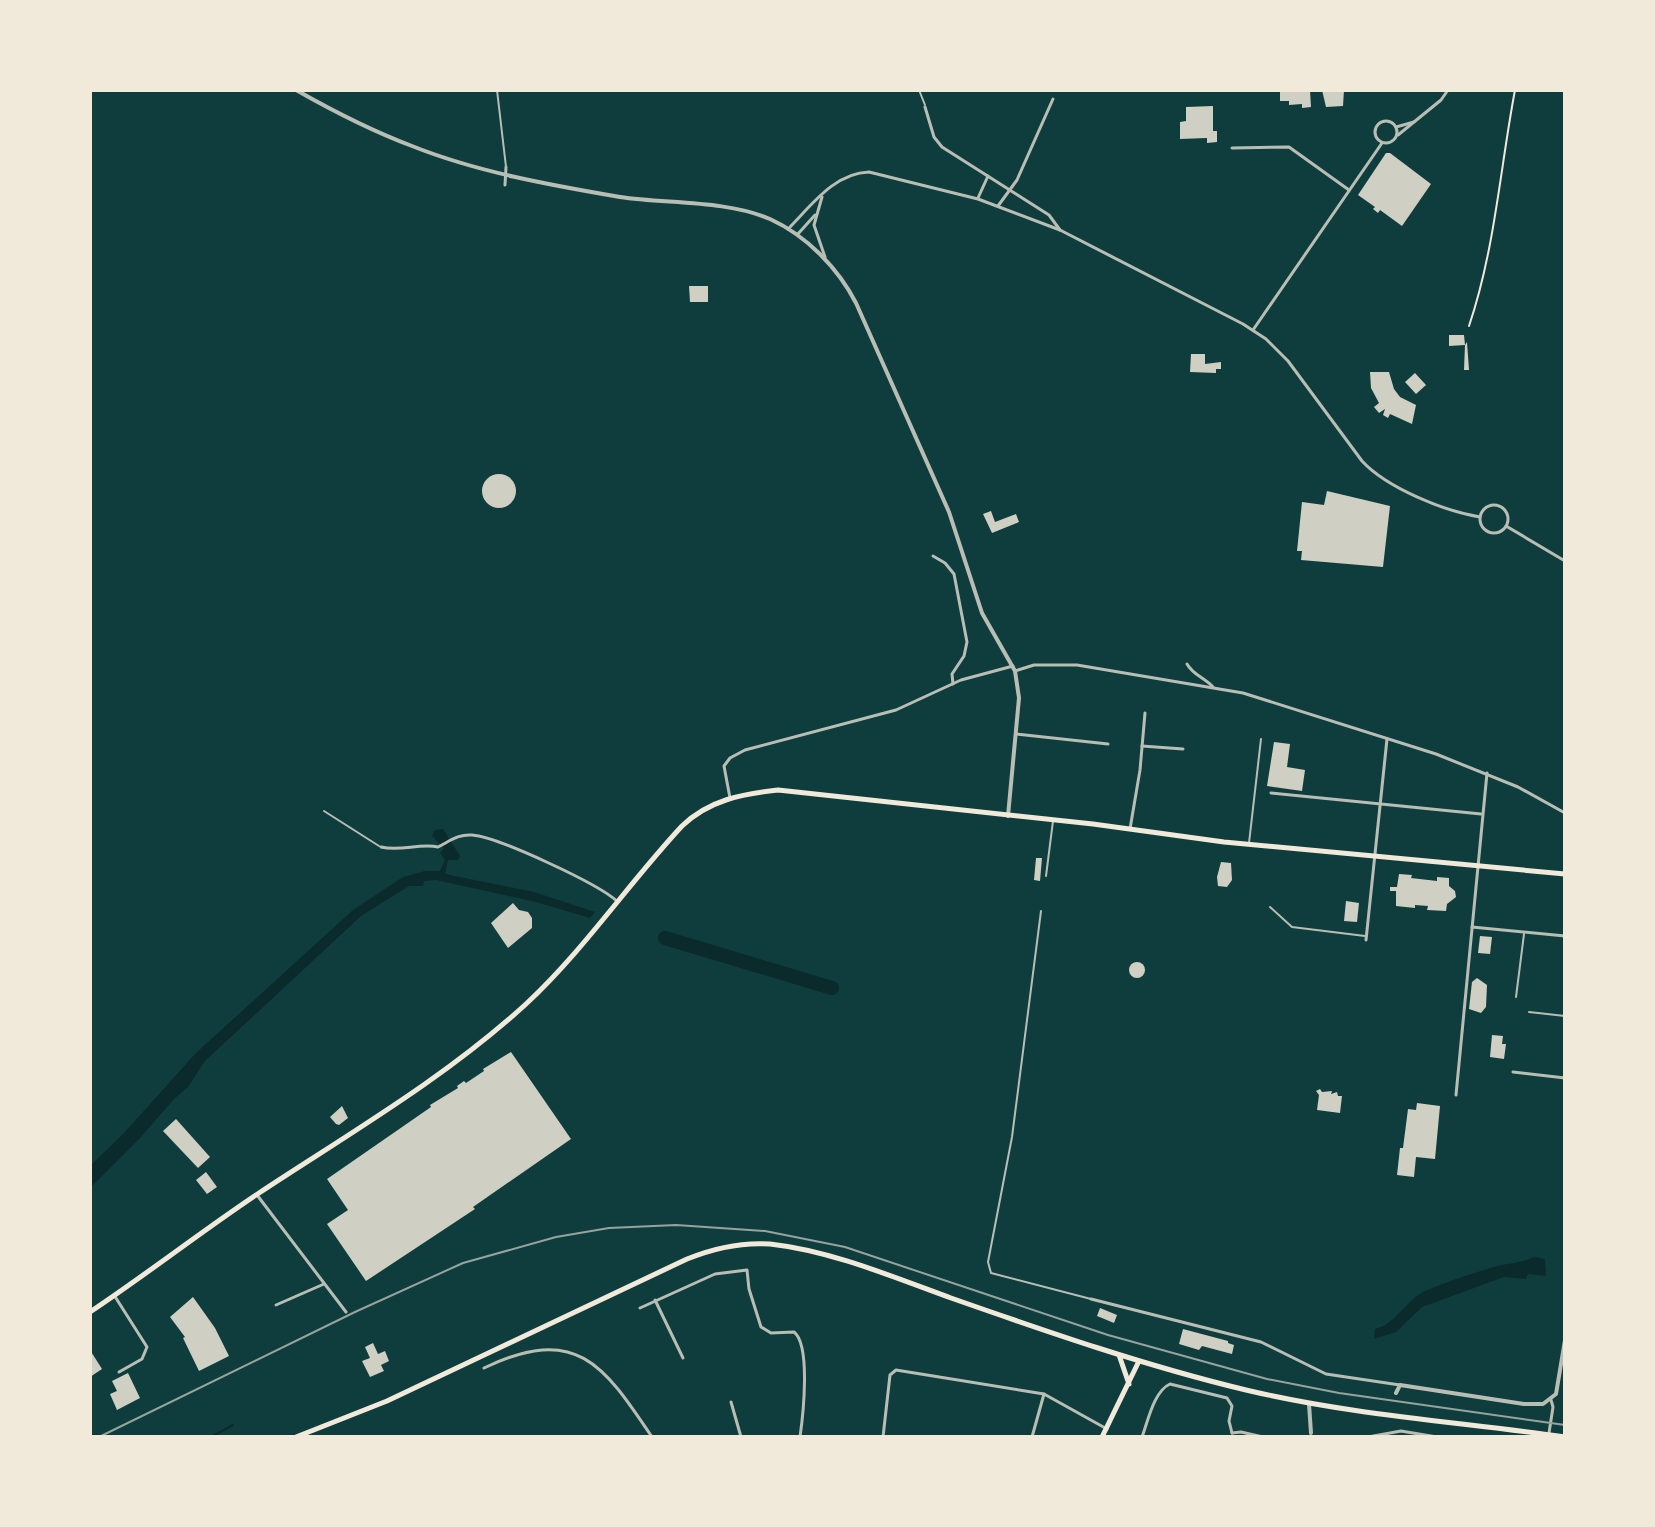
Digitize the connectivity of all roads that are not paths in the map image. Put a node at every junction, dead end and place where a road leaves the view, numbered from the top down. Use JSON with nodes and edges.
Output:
{"nodes":[{"id":1,"x":296,"y":90,"type":"edge"},
{"id":2,"x":497,"y":90,"type":"edge"},
{"id":3,"x":919,"y":90,"type":"edge"},
{"id":4,"x":1448,"y":90,"type":"edge"},
{"id":5,"x":1053,"y":99,"type":"dead end"},
{"id":6,"x":925,"y":107,"type":"joint"},
{"id":7,"x":1414,"y":122,"type":"junction"},
{"id":8,"x":1396,"y":127,"type":"junction"},
{"id":9,"x":1397,"y":135,"type":"junction"},
{"id":10,"x":1382,"y":143,"type":"junction"},
{"id":11,"x":1232,"y":148,"type":"dead end"},
{"id":12,"x":506,"y":167,"type":"joint"},
{"id":13,"x":505,"y":174,"type":"junction"},
{"id":14,"x":988,"y":176,"type":"junction"},
{"id":15,"x":505,"y":185,"type":"dead end"},
{"id":16,"x":1010,"y":190,"type":"junction"},
{"id":17,"x":1349,"y":190,"type":"junction"},
{"id":18,"x":822,"y":197,"type":"junction"},
{"id":19,"x":978,"y":199,"type":"junction"},
{"id":20,"x":998,"y":206,"type":"junction"},
{"id":21,"x":815,"y":215,"type":"junction"},
{"id":22,"x":788,"y":229,"type":"junction"},
{"id":23,"x":1060,"y":230,"type":"junction"},
{"id":24,"x":797,"y":235,"type":"junction"},
{"id":25,"x":826,"y":261,"type":"junction"},
{"id":26,"x":1253,"y":330,"type":"junction"},
{"id":27,"x":1480,"y":517,"type":"junction"},
{"id":28,"x":1506,"y":526,"type":"junction"},
{"id":29,"x":933,"y":556,"type":"dead end"},
{"id":30,"x":1565,"y":561,"type":"edge"},
{"id":31,"x":1187,"y":664,"type":"dead end"},
{"id":32,"x":1014,"y":669,"type":"junction"},
{"id":33,"x":953,"y":684,"type":"junction"},
{"id":34,"x":1213,"y":687,"type":"junction"},
{"id":35,"x":1145,"y":713,"type":"dead end"},
{"id":36,"x":1016,"y":734,"type":"junction"},
{"id":37,"x":1261,"y":739,"type":"dead end"},
{"id":38,"x":1387,"y":739,"type":"junction"},
{"id":39,"x":1108,"y":744,"type":"dead end"},
{"id":40,"x":1142,"y":746,"type":"junction"},
{"id":41,"x":1183,"y":749,"type":"dead end"},
{"id":42,"x":1487,"y":773,"type":"junction"},
{"id":43,"x":1271,"y":793,"type":"dead end"},
{"id":44,"x":730,"y":798,"type":"junction"},
{"id":45,"x":1381,"y":804,"type":"junction"},
{"id":46,"x":324,"y":811,"type":"dead end"},
{"id":47,"x":1565,"y":813,"type":"edge"},
{"id":48,"x":1481,"y":814,"type":"junction"},
{"id":49,"x":1008,"y":816,"type":"junction"},
{"id":50,"x":1053,"y":820,"type":"junction"},
{"id":51,"x":1130,"y":829,"type":"junction"},
{"id":52,"x":1249,"y":844,"type":"junction"},
{"id":53,"x":381,"y":847,"type":"joint"},
{"id":54,"x":1375,"y":857,"type":"junction"},
{"id":55,"x":1477,"y":867,"type":"junction"},
{"id":56,"x":1565,"y":874,"type":"edge"},
{"id":57,"x":1046,"y":876,"type":"dead end"},
{"id":58,"x":618,"y":902,"type":"junction"},
{"id":59,"x":1270,"y":907,"type":"dead end"},
{"id":60,"x":1041,"y":911,"type":"dead end"},
{"id":61,"x":1472,"y":927,"type":"junction"},
{"id":62,"x":1524,"y":933,"type":"junction"},
{"id":63,"x":1565,"y":936,"type":"edge"},
{"id":64,"x":1366,"y":938,"type":"joint"},
{"id":65,"x":1516,"y":997,"type":"dead end"},
{"id":66,"x":1529,"y":1012,"type":"dead end"},
{"id":67,"x":1565,"y":1016,"type":"edge"},
{"id":68,"x":1513,"y":1072,"type":"dead end"},
{"id":69,"x":1565,"y":1078,"type":"edge"},
{"id":70,"x":1456,"y":1095,"type":"dead end"},
{"id":71,"x":257,"y":1195,"type":"junction"},
{"id":72,"x":324,"y":1284,"type":"junction"},
{"id":73,"x":114,"y":1295,"type":"junction"},
{"id":74,"x":1091,"y":1299,"type":"joint"},
{"id":75,"x":655,"y":1300,"type":"junction"},
{"id":76,"x":276,"y":1305,"type":"dead end"},
{"id":77,"x":640,"y":1308,"type":"dead end"},
{"id":78,"x":90,"y":1312,"type":"edge"},
{"id":79,"x":346,"y":1312,"type":"dead end"},
{"id":80,"x":1565,"y":1340,"type":"edge"},
{"id":81,"x":1119,"y":1355,"type":"junction"},
{"id":82,"x":683,"y":1358,"type":"dead end"},
{"id":83,"x":1139,"y":1361,"type":"junction"},
{"id":84,"x":484,"y":1368,"type":"dead end"},
{"id":85,"x":119,"y":1372,"type":"dead end"},
{"id":86,"x":1129,"y":1385,"type":"junction"},
{"id":87,"x":1400,"y":1385,"type":"junction"},
{"id":88,"x":1396,"y":1393,"type":"dead end"},
{"id":89,"x":1044,"y":1394,"type":"junction"},
{"id":90,"x":1551,"y":1400,"type":"junction"},
{"id":91,"x":731,"y":1402,"type":"dead end"},
{"id":92,"x":1309,"y":1404,"type":"junction"},
{"id":93,"x":1107,"y":1429,"type":"junction"},
{"id":94,"x":1311,"y":1433,"type":"dead end"},
{"id":95,"x":1229,"y":1434,"type":"edge"},
{"id":96,"x":1548,"y":1435,"type":"edge"},
{"id":97,"x":296,"y":1437,"type":"edge"},
{"id":98,"x":652,"y":1437,"type":"edge"},
{"id":99,"x":741,"y":1437,"type":"edge"},
{"id":100,"x":800,"y":1437,"type":"edge"},
{"id":101,"x":883,"y":1437,"type":"edge"},
{"id":102,"x":1032,"y":1437,"type":"edge"},
{"id":103,"x":1102,"y":1437,"type":"edge"},
{"id":104,"x":1142,"y":1437,"type":"edge"},
{"id":105,"x":1263,"y":1437,"type":"edge"},
{"id":106,"x":1368,"y":1437,"type":"edge"},
{"id":107,"x":1437,"y":1437,"type":"edge"},
{"id":108,"x":1565,"y":1437,"type":"edge"}],
"edges":[{"from":1,"to":13,"type":"street"},
{"from":2,"to":12,"type":"lane"},
{"from":3,"to":6,"type":"lane"},
{"from":4,"to":7,"type":"street"},
{"from":5,"to":16,"type":"street"},
{"from":6,"to":14,"type":"street"},
{"from":7,"to":8,"type":"street"},
{"from":7,"to":9,"type":"street"},
{"from":8,"to":9,"type":"street"},
{"from":8,"to":10,"type":"street"},
{"from":9,"to":10,"type":"street"},
{"from":10,"to":17,"type":"street"},
{"from":11,"to":17,"type":"street"},
{"from":12,"to":13,"type":"street"},
{"from":13,"to":15,"type":"street"},
{"from":13,"to":22,"type":"street"},
{"from":14,"to":16,"type":"street"},
{"from":14,"to":19,"type":"street"},
{"from":16,"to":20,"type":"street"},
{"from":16,"to":23,"type":"street"},
{"from":17,"to":26,"type":"street"},
{"from":18,"to":19,"type":"street"},
{"from":18,"to":21,"type":"street"},
{"from":18,"to":22,"type":"street"},
{"from":19,"to":20,"type":"street"},
{"from":20,"to":23,"type":"street"},
{"from":21,"to":24,"type":"street"},
{"from":21,"to":25,"type":"street"},
{"from":22,"to":24,"type":"street"},
{"from":23,"to":26,"type":"street"},
{"from":24,"to":25,"type":"street"},
{"from":25,"to":32,"type":"street"},
{"from":26,"to":27,"type":"street"},
{"from":27,"to":28,"type":"street"},
{"from":27,"to":28,"type":"street"},
{"from":28,"to":30,"type":"street"},
{"from":29,"to":33,"type":"street"},
{"from":31,"to":34,"type":"street"},
{"from":32,"to":33,"type":"street"},
{"from":32,"to":34,"type":"street"},
{"from":32,"to":36,"type":"street"},
{"from":33,"to":44,"type":"street"},
{"from":34,"to":38,"type":"street"},
{"from":35,"to":40,"type":"street"},
{"from":36,"to":39,"type":"street"},
{"from":36,"to":49,"type":"street"},
{"from":37,"to":52,"type":"lane"},
{"from":38,"to":42,"type":"street"},
{"from":38,"to":45,"type":"street"},
{"from":40,"to":41,"type":"street"},
{"from":40,"to":51,"type":"street"},
{"from":42,"to":47,"type":"street"},
{"from":42,"to":48,"type":"street"},
{"from":43,"to":45,"type":"street"},
{"from":44,"to":49,"type":"main road"},
{"from":44,"to":58,"type":"main road"},
{"from":45,"to":48,"type":"street"},
{"from":45,"to":54,"type":"street"},
{"from":46,"to":53,"type":"lane"},
{"from":48,"to":55,"type":"street"},
{"from":49,"to":50,"type":"main road"},
{"from":50,"to":51,"type":"main road"},
{"from":50,"to":57,"type":"lane"},
{"from":51,"to":52,"type":"main road"},
{"from":52,"to":54,"type":"main road"},
{"from":53,"to":58,"type":"street"},
{"from":54,"to":55,"type":"main road"},
{"from":54,"to":64,"type":"street"},
{"from":55,"to":56,"type":"main road"},
{"from":55,"to":61,"type":"street"},
{"from":58,"to":71,"type":"main road"},
{"from":59,"to":64,"type":"lane"},
{"from":60,"to":74,"type":"lane"},
{"from":61,"to":62,"type":"street"},
{"from":61,"to":70,"type":"street"},
{"from":62,"to":63,"type":"street"},
{"from":62,"to":65,"type":"lane"},
{"from":66,"to":67,"type":"lane"},
{"from":68,"to":69,"type":"street"},
{"from":71,"to":72,"type":"street"},
{"from":71,"to":73,"type":"main road"},
{"from":72,"to":76,"type":"street"},
{"from":72,"to":79,"type":"street"},
{"from":73,"to":78,"type":"main road"},
{"from":73,"to":85,"type":"street"},
{"from":74,"to":87,"type":"street"},
{"from":75,"to":77,"type":"street"},
{"from":75,"to":82,"type":"street"},
{"from":75,"to":100,"type":"street"},
{"from":80,"to":90,"type":"street"},
{"from":81,"to":83,"type":"main road"},
{"from":81,"to":86,"type":"main road"},
{"from":81,"to":97,"type":"main road"},
{"from":83,"to":86,"type":"main road"},
{"from":83,"to":92,"type":"main road"},
{"from":84,"to":98,"type":"street"},
{"from":86,"to":93,"type":"main road"},
{"from":87,"to":88,"type":"street"},
{"from":87,"to":90,"type":"street"},
{"from":89,"to":93,"type":"street"},
{"from":89,"to":101,"type":"street"},
{"from":89,"to":102,"type":"street"},
{"from":90,"to":96,"type":"street"},
{"from":91,"to":99,"type":"street"},
{"from":92,"to":94,"type":"street"},
{"from":92,"to":96,"type":"main road"},
{"from":93,"to":103,"type":"main road"},
{"from":95,"to":104,"type":"street"},
{"from":95,"to":105,"type":"street"},
{"from":96,"to":108,"type":"main road"},
{"from":106,"to":107,"type":"street"}]}
